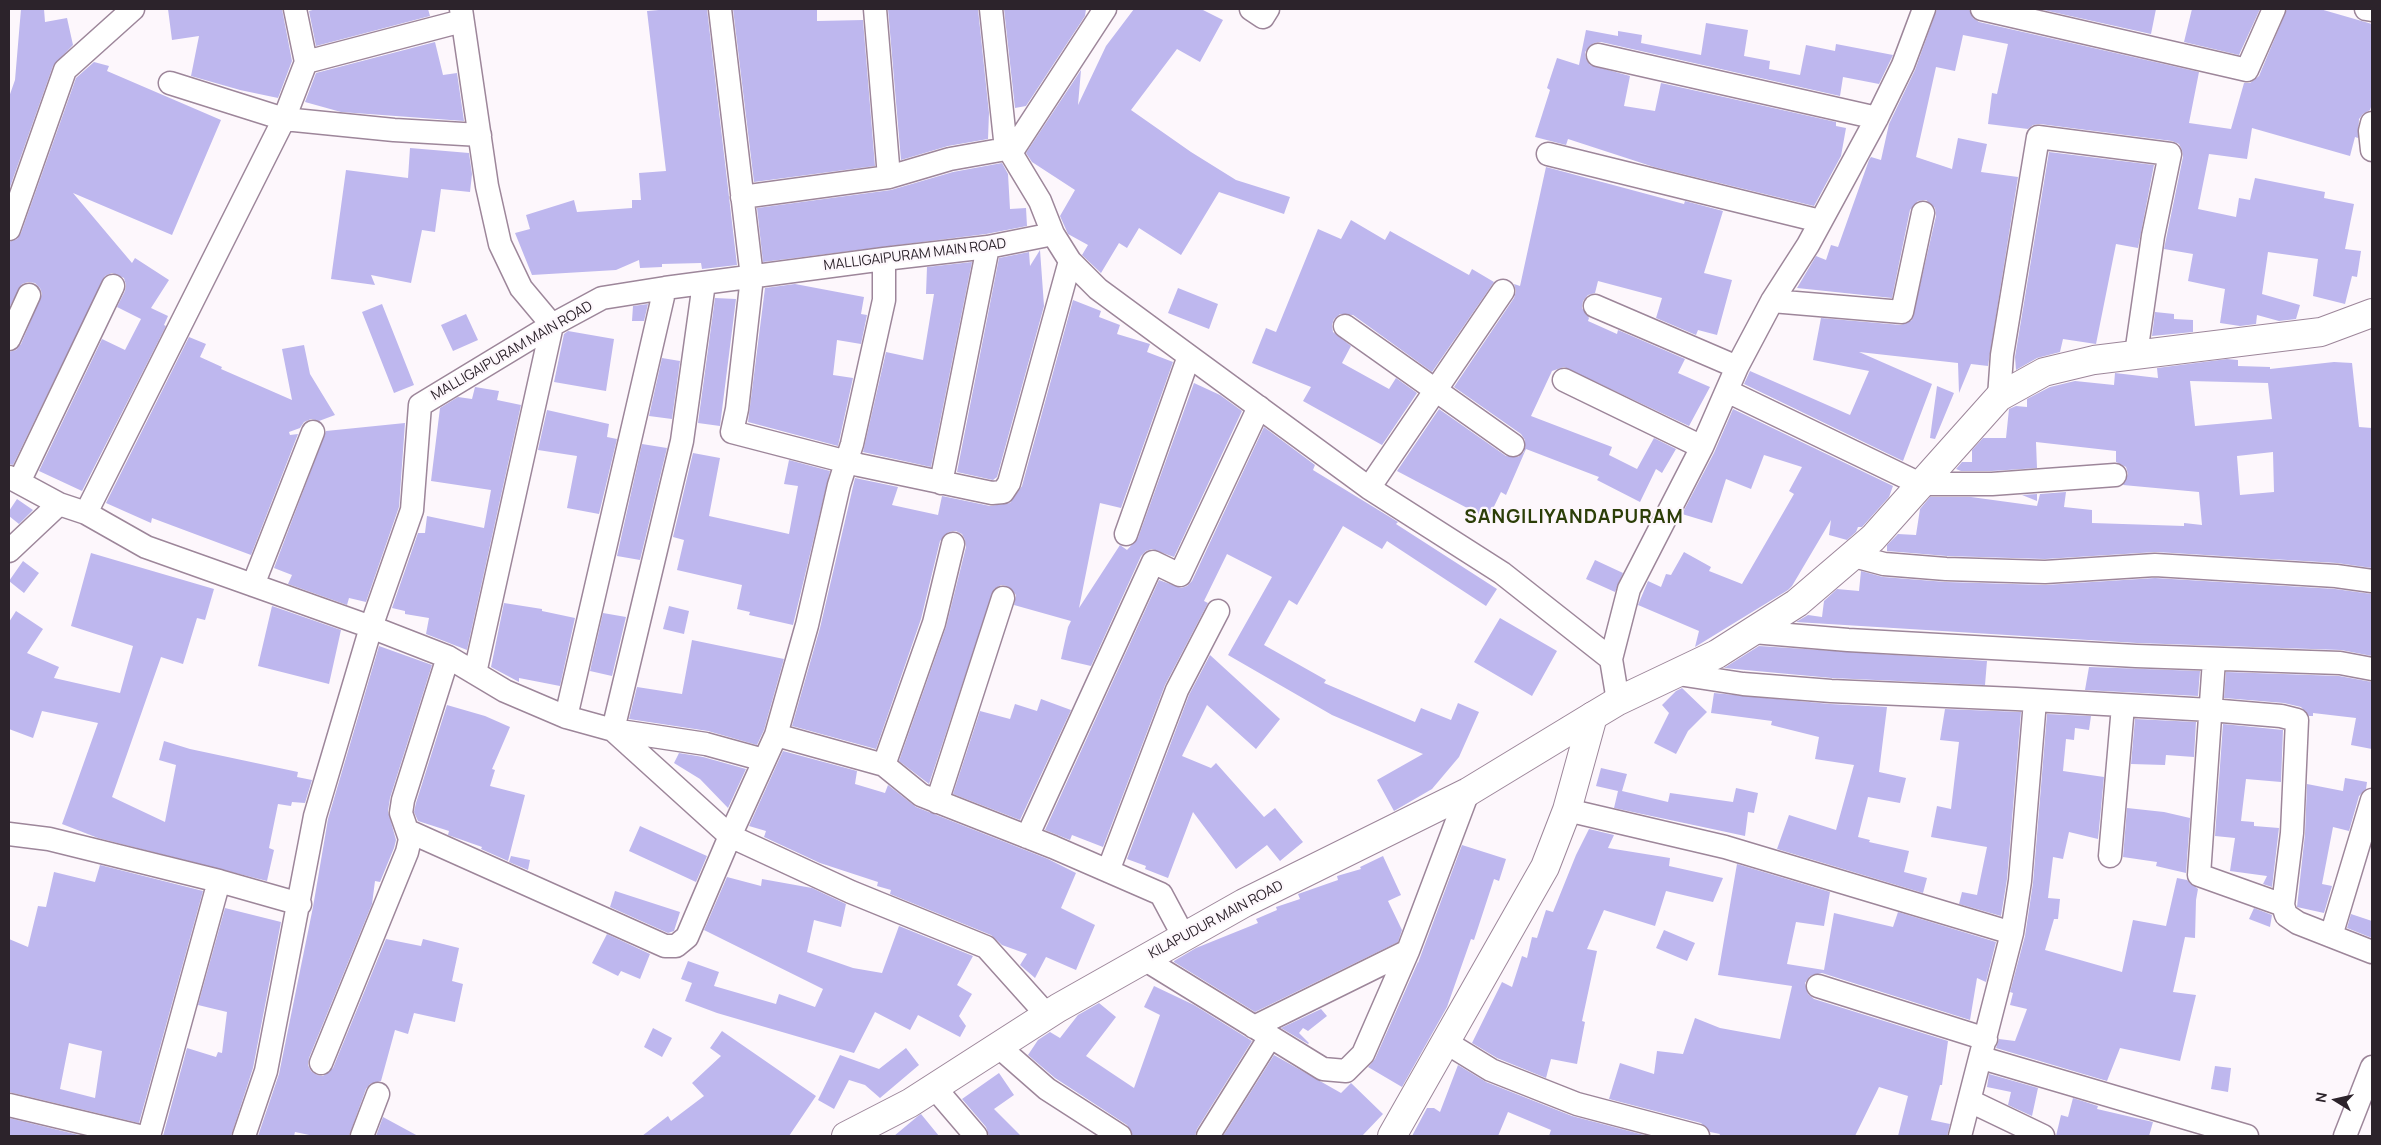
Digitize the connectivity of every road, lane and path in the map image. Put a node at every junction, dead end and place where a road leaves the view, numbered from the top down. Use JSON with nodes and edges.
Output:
{"nodes":[{"id":1,"x":133,"y":9,"type":"edge"},
{"id":2,"x":295,"y":9,"type":"edge"},
{"id":3,"x":720,"y":9,"type":"edge"},
{"id":4,"x":875,"y":9,"type":"edge"},
{"id":5,"x":991,"y":9,"type":"edge"},
{"id":6,"x":1106,"y":9,"type":"edge"},
{"id":7,"x":1251,"y":9,"type":"edge"},
{"id":8,"x":1268,"y":9,"type":"edge"},
{"id":9,"x":1924,"y":9,"type":"edge"},
{"id":10,"x":1982,"y":9,"type":"edge"},
{"id":11,"x":2274,"y":9,"type":"edge"},
{"id":12,"x":2366,"y":9,"type":"edge"},
{"id":13,"x":2372,"y":10,"type":"edge"},
{"id":14,"x":462,"y":15,"type":"edge"},
{"id":15,"x":1598,"y":55,"type":"dead end"},
{"id":16,"x":306,"y":62,"type":"junction"},
{"id":17,"x":170,"y":83,"type":"dead end"},
{"id":18,"x":1877,"y":118,"type":"junction"},
{"id":19,"x":284,"y":119,"type":"junction"},
{"id":20,"x":2372,"y":123,"type":"edge"},
{"id":21,"x":480,"y":135,"type":"junction"},
{"id":22,"x":2372,"y":150,"type":"edge"},
{"id":23,"x":1008,"y":151,"type":"junction"},
{"id":24,"x":1548,"y":154,"type":"dead end"},
{"id":25,"x":889,"y":177,"type":"junction"},
{"id":26,"x":742,"y":197,"type":"junction"},
{"id":27,"x":1923,"y":213,"type":"dead end"},
{"id":28,"x":1820,"y":221,"type":"junction"},
{"id":29,"x":9,"y":229,"type":"edge"},
{"id":30,"x":1053,"y":234,"type":"junction"},
{"id":31,"x":988,"y":248,"type":"junction"},
{"id":32,"x":884,"y":259,"type":"junction"},
{"id":33,"x":1070,"y":261,"type":"junction"},
{"id":34,"x":752,"y":277,"type":"junction"},
{"id":35,"x":704,"y":283,"type":"junction"},
{"id":36,"x":113,"y":286,"type":"dead end"},
{"id":37,"x":665,"y":288,"type":"junction"},
{"id":38,"x":1503,"y":291,"type":"dead end"},
{"id":39,"x":29,"y":295,"type":"dead end"},
{"id":40,"x":1772,"y":301,"type":"junction"},
{"id":41,"x":1595,"y":306,"type":"dead end"},
{"id":42,"x":2372,"y":313,"type":"edge"},
{"id":43,"x":552,"y":325,"type":"junction"},
{"id":44,"x":1345,"y":326,"type":"dead end"},
{"id":45,"x":9,"y":339,"type":"edge"},
{"id":46,"x":2136,"y":354,"type":"junction"},
{"id":47,"x":1189,"y":356,"type":"junction"},
{"id":48,"x":1737,"y":367,"type":"junction"},
{"id":49,"x":1564,"y":380,"type":"dead end"},
{"id":50,"x":1435,"y":390,"type":"junction"},
{"id":51,"x":1727,"y":391,"type":"junction"},
{"id":52,"x":1999,"y":397,"type":"junction"},
{"id":53,"x":1259,"y":407,"type":"junction"},
{"id":54,"x":313,"y":432,"type":"dead end"},
{"id":55,"x":1512,"y":445,"type":"dead end"},
{"id":56,"x":1702,"y":447,"type":"junction"},
{"id":57,"x":846,"y":462,"type":"junction"},
{"id":58,"x":2115,"y":475,"type":"dead end"},
{"id":59,"x":14,"y":480,"type":"edge"},
{"id":60,"x":941,"y":483,"type":"junction"},
{"id":61,"x":1920,"y":484,"type":"junction"},
{"id":62,"x":1369,"y":488,"type":"junction"},
{"id":63,"x":59,"y":504,"type":"junction"},
{"id":64,"x":86,"y":514,"type":"junction"},
{"id":65,"x":1126,"y":534,"type":"dead end"},
{"id":66,"x":953,"y":544,"type":"dead end"},
{"id":67,"x":9,"y":551,"type":"edge"},
{"id":68,"x":1854,"y":556,"type":"junction"},
{"id":69,"x":2372,"y":581,"type":"edge"},
{"id":70,"x":252,"y":585,"type":"junction"},
{"id":71,"x":1003,"y":598,"type":"dead end"},
{"id":72,"x":1218,"y":611,"type":"dead end"},
{"id":73,"x":371,"y":626,"type":"junction"},
{"id":74,"x":1753,"y":632,"type":"junction"},
{"id":75,"x":448,"y":657,"type":"junction"},
{"id":76,"x":1610,"y":658,"type":"junction"},
{"id":77,"x":2214,"y":660,"type":"junction"},
{"id":78,"x":2372,"y":669,"type":"edge"},
{"id":79,"x":475,"y":673,"type":"junction"},
{"id":80,"x":1678,"y":674,"type":"junction"},
{"id":81,"x":1618,"y":700,"type":"junction"},
{"id":82,"x":2035,"y":701,"type":"junction"},
{"id":83,"x":2124,"y":706,"type":"junction"},
{"id":84,"x":2210,"y":710,"type":"junction"},
{"id":85,"x":566,"y":716,"type":"junction"},
{"id":86,"x":1593,"y":716,"type":"junction"},
{"id":87,"x":613,"y":730,"type":"junction"},
{"id":88,"x":776,"y":735,"type":"junction"},
{"id":89,"x":764,"y":760,"type":"junction"},
{"id":90,"x":884,"y":765,"type":"junction"},
{"id":91,"x":1468,"y":792,"type":"junction"},
{"id":92,"x":2372,"y":800,"type":"edge"},
{"id":93,"x":937,"y":802,"type":"junction"},
{"id":94,"x":1567,"y":810,"type":"junction"},
{"id":95,"x":408,"y":831,"type":"junction"},
{"id":96,"x":9,"y":834,"type":"edge"},
{"id":97,"x":730,"y":836,"type":"junction"},
{"id":98,"x":1027,"y":837,"type":"junction"},
{"id":99,"x":2110,"y":856,"type":"dead end"},
{"id":100,"x":1108,"y":871,"type":"junction"},
{"id":101,"x":219,"y":881,"type":"junction"},
{"id":102,"x":300,"y":904,"type":"junction"},
{"id":103,"x":2282,"y":905,"type":"junction"},
{"id":104,"x":2012,"y":933,"type":"junction"},
{"id":105,"x":2332,"y":936,"type":"junction"},
{"id":106,"x":1184,"y":937,"type":"junction"},
{"id":107,"x":1408,"y":952,"type":"junction"},
{"id":108,"x":2372,"y":952,"type":"edge"},
{"id":109,"x":1144,"y":959,"type":"junction"},
{"id":110,"x":1818,"y":986,"type":"dead end"},
{"id":111,"x":1047,"y":1015,"type":"junction"},
{"id":112,"x":1262,"y":1032,"type":"junction"},
{"id":113,"x":1447,"y":1043,"type":"junction"},
{"id":114,"x":998,"y":1046,"type":"junction"},
{"id":115,"x":1984,"y":1048,"type":"junction"},
{"id":116,"x":321,"y":1063,"type":"dead end"},
{"id":117,"x":2372,"y":1067,"type":"edge"},
{"id":118,"x":934,"y":1087,"type":"junction"},
{"id":119,"x":378,"y":1094,"type":"dead end"},
{"id":120,"x":1970,"y":1101,"type":"junction"},
{"id":121,"x":9,"y":1105,"type":"edge"},
{"id":122,"x":67,"y":1128,"type":"edge"},
{"id":123,"x":139,"y":1136,"type":"edge"},
{"id":124,"x":149,"y":1136,"type":"edge"},
{"id":125,"x":244,"y":1136,"type":"edge"},
{"id":126,"x":362,"y":1136,"type":"edge"},
{"id":127,"x":846,"y":1136,"type":"edge"},
{"id":128,"x":976,"y":1136,"type":"edge"},
{"id":129,"x":1120,"y":1136,"type":"edge"},
{"id":130,"x":1208,"y":1136,"type":"edge"},
{"id":131,"x":1392,"y":1136,"type":"edge"},
{"id":132,"x":1698,"y":1136,"type":"edge"},
{"id":133,"x":1960,"y":1136,"type":"edge"},
{"id":134,"x":2044,"y":1136,"type":"edge"},
{"id":135,"x":2247,"y":1136,"type":"edge"},
{"id":136,"x":2345,"y":1136,"type":"edge"}],
"edges":[{"from":1,"to":29,"type":"street"},
{"from":2,"to":16,"type":"street"},
{"from":3,"to":26,"type":"street"},
{"from":4,"to":25,"type":"street"},
{"from":5,"to":23,"type":"street"},
{"from":6,"to":23,"type":"street"},
{"from":7,"to":8,"type":"street"},
{"from":9,"to":18,"type":"street"},
{"from":10,"to":11,"type":"street"},
{"from":12,"to":13,"type":"street"},
{"from":14,"to":16,"type":"street"},
{"from":14,"to":21,"type":"street"},
{"from":15,"to":18,"type":"street"},
{"from":16,"to":19,"type":"street"},
{"from":17,"to":19,"type":"street"},
{"from":18,"to":28,"type":"street"},
{"from":19,"to":21,"type":"street"},
{"from":19,"to":64,"type":"street"},
{"from":20,"to":22,"type":"street"},
{"from":21,"to":43,"type":"street"},
{"from":23,"to":25,"type":"street"},
{"from":23,"to":30,"type":"street"},
{"from":24,"to":28,"type":"street"},
{"from":25,"to":26,"type":"street"},
{"from":26,"to":34,"type":"street"},
{"from":27,"to":40,"type":"street"},
{"from":28,"to":40,"type":"street"},
{"from":30,"to":31,"type":"street","name":"MALLIGAIPURAM MAIN ROAD"},
{"from":30,"to":33,"type":"street"},
{"from":31,"to":32,"type":"street","name":"MALLIGAIPURAM MAIN ROAD"},
{"from":31,"to":60,"type":"street"},
{"from":32,"to":34,"type":"street","name":"MALLIGAIPURAM MAIN ROAD"},
{"from":32,"to":57,"type":"street"},
{"from":33,"to":47,"type":"street"},
{"from":33,"to":60,"type":"street"},
{"from":34,"to":35,"type":"street","name":"MALLIGAIPURAM MAIN ROAD"},
{"from":34,"to":57,"type":"street"},
{"from":35,"to":37,"type":"street","name":"MALLIGAIPURAM MAIN ROAD"},
{"from":35,"to":87,"type":"street"},
{"from":36,"to":59,"type":"street"},
{"from":37,"to":43,"type":"street","name":"MALLIGAIPURAM MAIN ROAD"},
{"from":37,"to":85,"type":"street"},
{"from":38,"to":50,"type":"street"},
{"from":39,"to":45,"type":"street"},
{"from":40,"to":48,"type":"street"},
{"from":41,"to":48,"type":"street"},
{"from":42,"to":46,"type":"main road","name":"KILAPUDUR MAIN ROAD"},
{"from":43,"to":73,"type":"street","name":"MALLIGAIPURAM MAIN ROAD"},
{"from":43,"to":79,"type":"street"},
{"from":44,"to":50,"type":"street"},
{"from":46,"to":52,"type":"main road","name":"KILAPUDUR MAIN ROAD"},
{"from":46,"to":52,"type":"street"},
{"from":47,"to":53,"type":"street"},
{"from":47,"to":65,"type":"street"},
{"from":48,"to":51,"type":"street"},
{"from":49,"to":56,"type":"street"},
{"from":50,"to":55,"type":"street"},
{"from":50,"to":62,"type":"street"},
{"from":51,"to":56,"type":"street"},
{"from":51,"to":61,"type":"street"},
{"from":52,"to":61,"type":"main road","name":"KILAPUDUR MAIN ROAD"},
{"from":53,"to":62,"type":"street"},
{"from":53,"to":98,"type":"street"},
{"from":54,"to":70,"type":"street"},
{"from":56,"to":76,"type":"street"},
{"from":57,"to":60,"type":"street"},
{"from":57,"to":88,"type":"street"},
{"from":58,"to":61,"type":"street"},
{"from":59,"to":63,"type":"street"},
{"from":61,"to":68,"type":"main road","name":"KILAPUDUR MAIN ROAD"},
{"from":62,"to":76,"type":"street"},
{"from":63,"to":64,"type":"street"},
{"from":63,"to":67,"type":"street"},
{"from":64,"to":70,"type":"street"},
{"from":66,"to":90,"type":"street"},
{"from":68,"to":69,"type":"street"},
{"from":68,"to":74,"type":"main road","name":"KILAPUDUR MAIN ROAD"},
{"from":70,"to":73,"type":"street"},
{"from":71,"to":93,"type":"street"},
{"from":72,"to":100,"type":"street"},
{"from":73,"to":75,"type":"street"},
{"from":73,"to":102,"type":"street"},
{"from":74,"to":77,"type":"street"},
{"from":74,"to":80,"type":"main road","name":"KILAPUDUR MAIN ROAD"},
{"from":75,"to":79,"type":"street"},
{"from":75,"to":95,"type":"street"},
{"from":76,"to":81,"type":"street"},
{"from":77,"to":78,"type":"street"},
{"from":77,"to":84,"type":"street"},
{"from":79,"to":85,"type":"street"},
{"from":80,"to":81,"type":"main road","name":"KILAPUDUR MAIN ROAD"},
{"from":80,"to":82,"type":"street"},
{"from":81,"to":86,"type":"main road","name":"KILAPUDUR MAIN ROAD"},
{"from":82,"to":83,"type":"street"},
{"from":82,"to":104,"type":"street"},
{"from":83,"to":84,"type":"street"},
{"from":83,"to":99,"type":"street"},
{"from":84,"to":103,"type":"street"},
{"from":84,"to":103,"type":"street"},
{"from":85,"to":87,"type":"street"},
{"from":86,"to":91,"type":"main road","name":"KILAPUDUR MAIN ROAD"},
{"from":86,"to":94,"type":"main road"},
{"from":87,"to":89,"type":"street"},
{"from":87,"to":97,"type":"street"},
{"from":88,"to":89,"type":"street"},
{"from":88,"to":90,"type":"street"},
{"from":89,"to":97,"type":"street"},
{"from":90,"to":93,"type":"street"},
{"from":91,"to":106,"type":"main road","name":"KILAPUDUR MAIN ROAD"},
{"from":91,"to":107,"type":"street"},
{"from":92,"to":105,"type":"street"},
{"from":93,"to":98,"type":"street"},
{"from":94,"to":104,"type":"street"},
{"from":94,"to":113,"type":"main road"},
{"from":95,"to":97,"type":"street"},
{"from":95,"to":116,"type":"street"},
{"from":96,"to":101,"type":"street"},
{"from":97,"to":111,"type":"street"},
{"from":98,"to":100,"type":"street"},
{"from":100,"to":106,"type":"street"},
{"from":101,"to":102,"type":"street"},
{"from":101,"to":124,"type":"street"},
{"from":102,"to":125,"type":"street"},
{"from":103,"to":105,"type":"street"},
{"from":104,"to":115,"type":"street"},
{"from":105,"to":108,"type":"street"},
{"from":106,"to":109,"type":"main road","name":"KILAPUDUR MAIN ROAD"},
{"from":107,"to":112,"type":"street"},
{"from":107,"to":112,"type":"street"},
{"from":109,"to":111,"type":"main road","name":"KILAPUDUR MAIN ROAD"},
{"from":109,"to":112,"type":"street"},
{"from":110,"to":115,"type":"street"},
{"from":111,"to":114,"type":"main road","name":"KILAPUDUR MAIN ROAD"},
{"from":112,"to":130,"type":"street"},
{"from":113,"to":131,"type":"main road"},
{"from":113,"to":132,"type":"street"},
{"from":114,"to":118,"type":"main road","name":"KILAPUDUR MAIN ROAD"},
{"from":114,"to":129,"type":"street"},
{"from":115,"to":120,"type":"street"},
{"from":115,"to":135,"type":"street"},
{"from":117,"to":136,"type":"street"},
{"from":118,"to":127,"type":"main road","name":"KILAPUDUR MAIN ROAD"},
{"from":118,"to":128,"type":"street"},
{"from":119,"to":126,"type":"street"},
{"from":120,"to":133,"type":"street"},
{"from":120,"to":134,"type":"street"},
{"from":121,"to":122,"type":"street"},
{"from":122,"to":123,"type":"street"}]}
